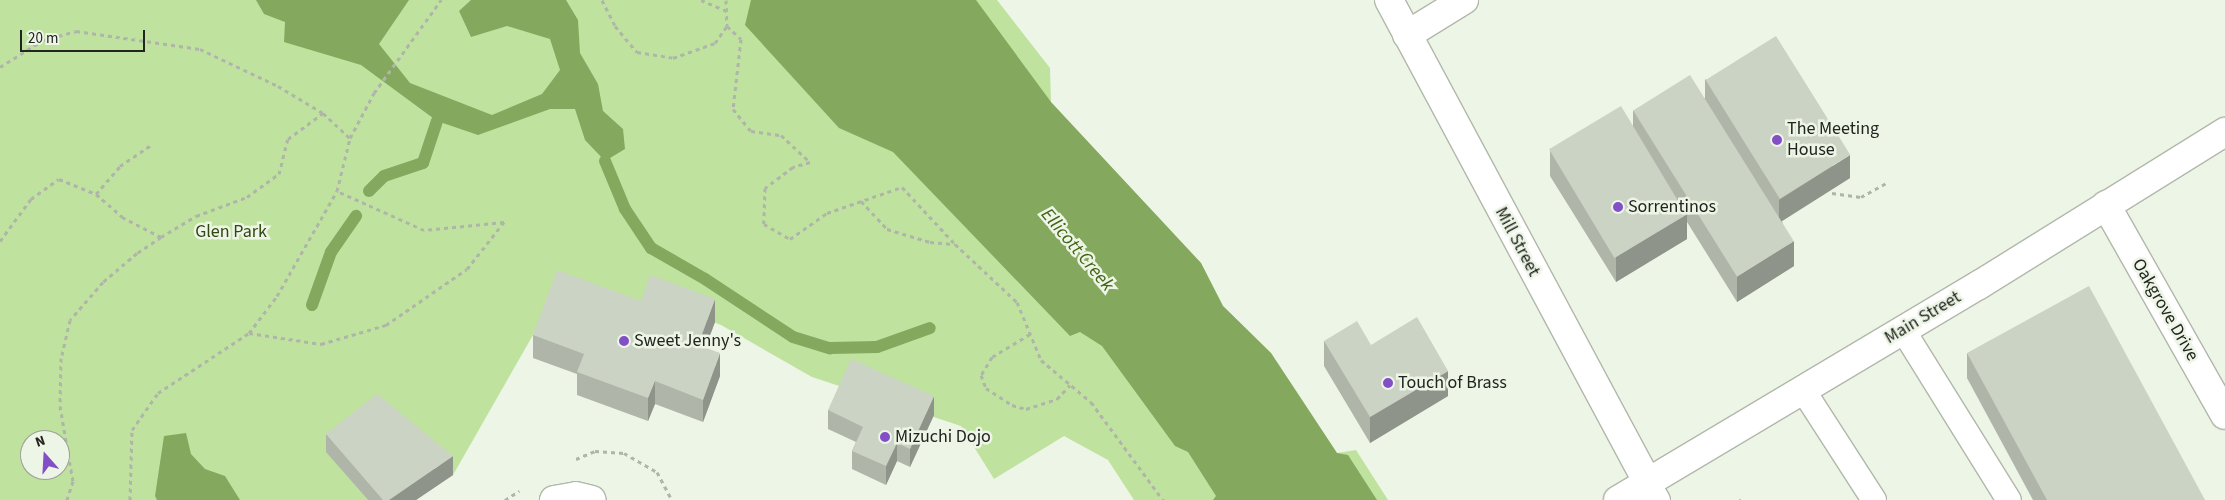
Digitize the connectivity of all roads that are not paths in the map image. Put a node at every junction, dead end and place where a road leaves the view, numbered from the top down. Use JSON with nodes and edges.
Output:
{"nodes":[{"id":1,"x":1389,"y":0,"type":"edge"},
{"id":2,"x":1464,"y":0,"type":"edge"},
{"id":3,"x":1408,"y":35,"type":"junction"},
{"id":4,"x":2225,"y":132,"type":"edge"},
{"id":5,"x":2106,"y":205,"type":"junction"},
{"id":6,"x":1903,"y":330,"type":"junction"},
{"id":7,"x":1803,"y":390,"type":"junction"},
{"id":8,"x":2225,"y":415,"type":"edge"},
{"id":9,"x":1650,"y":494,"type":"edge"},
{"id":10,"x":554,"y":500,"type":"edge"},
{"id":11,"x":592,"y":500,"type":"edge"},
{"id":12,"x":1618,"y":500,"type":"edge"},
{"id":13,"x":1874,"y":500,"type":"edge"},
{"id":14,"x":2009,"y":500,"type":"edge"}],
"edges":[{"from":1,"to":3,"type":"street","name":"Mill Street"},
{"from":2,"to":3,"type":"street"},
{"from":3,"to":9,"type":"street","name":"Mill Street"},
{"from":4,"to":5,"type":"street","name":"Main Street"},
{"from":5,"to":6,"type":"street","name":"Main Street"},
{"from":5,"to":8,"type":"street","name":"Oakgrove Drive"},
{"from":6,"to":7,"type":"street","name":"Main Street"},
{"from":6,"to":14,"type":"lane"},
{"from":7,"to":9,"type":"street","name":"Main Street"},
{"from":7,"to":13,"type":"lane"},
{"from":9,"to":12,"type":"street","name":"Main Street"},
{"from":10,"to":11,"type":"street"}]}
